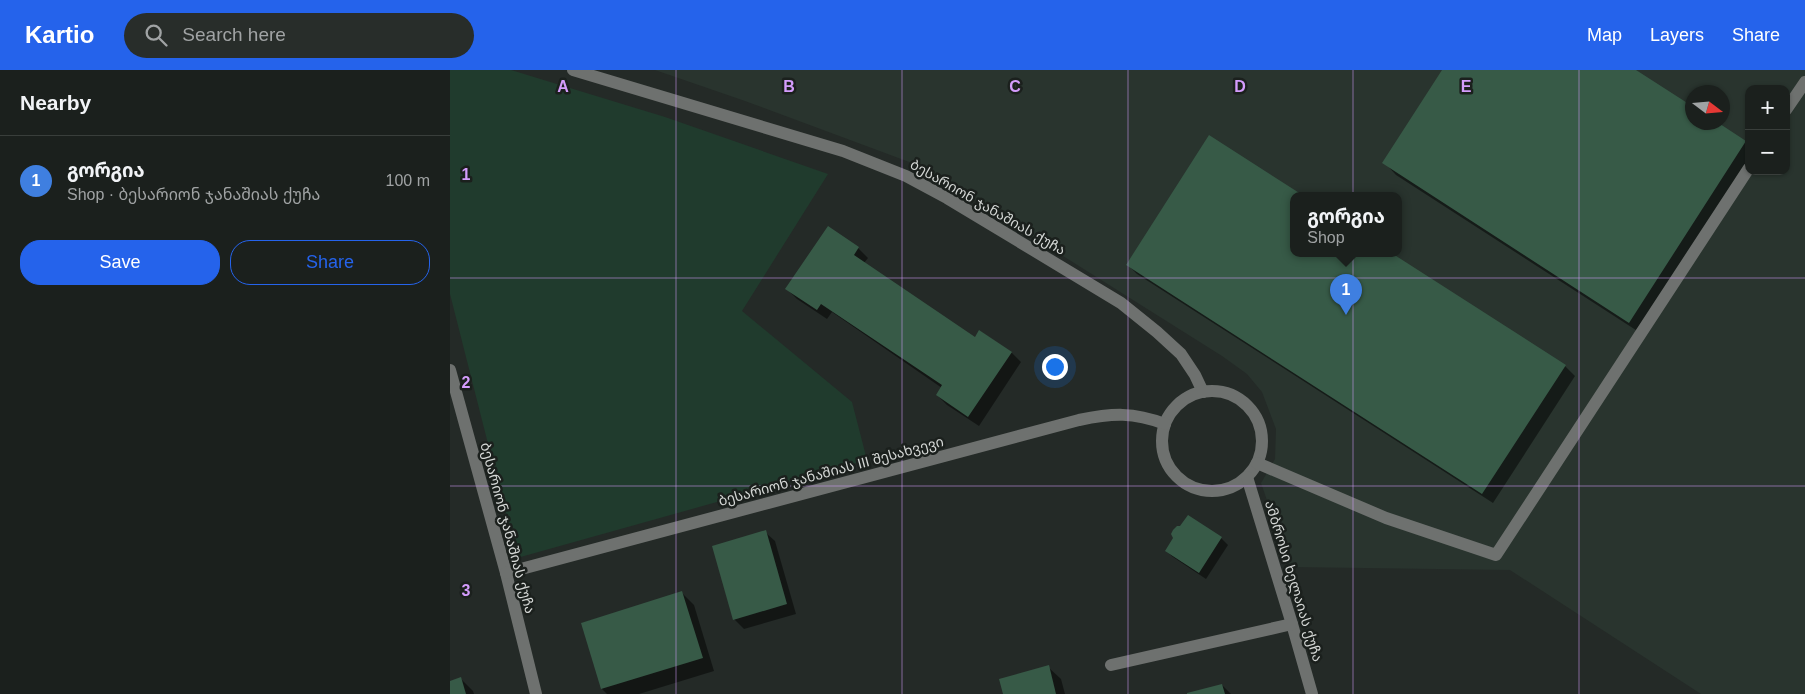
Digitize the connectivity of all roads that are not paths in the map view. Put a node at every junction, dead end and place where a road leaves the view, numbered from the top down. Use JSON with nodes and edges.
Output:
{"nodes":[{"id":1,"x":573,"y":70,"type":"edge"},
{"id":2,"x":1805,"y":82,"type":"edge"},
{"id":3,"x":1790,"y":104,"type":"edge"},
{"id":4,"x":1745,"y":174,"type":"edge"},
{"id":5,"x":450,"y":370,"type":"edge"},
{"id":6,"x":1203,"y":392,"type":"junction"},
{"id":7,"x":1165,"y":424,"type":"junction"},
{"id":8,"x":1257,"y":463,"type":"junction"},
{"id":9,"x":1247,"y":477,"type":"junction"},
{"id":10,"x":506,"y":573,"type":"junction"},
{"id":11,"x":1292,"y":624,"type":"junction"},
{"id":12,"x":1110,"y":665,"type":"dead end"},
{"id":13,"x":536,"y":694,"type":"edge"},
{"id":14,"x":1312,"y":694,"type":"edge"}],
"edges":[{"from":1,"to":6,"type":"street","name":"ბესარიონ ჯანაშიას ქუჩა"},
{"from":2,"to":3,"type":"street"},
{"from":4,"to":8,"type":"street"},
{"from":5,"to":10,"type":"street","name":"ბესარიონ ჯანაშიას ქუჩა"},
{"from":6,"to":7,"type":"street"},
{"from":6,"to":8,"type":"street"},
{"from":7,"to":9,"type":"street"},
{"from":7,"to":10,"type":"street","name":"ბესარიონ ჯანაშიას III შესახვევი"},
{"from":8,"to":9,"type":"street"},
{"from":9,"to":11,"type":"street","name":"ამბროსი ხელაიას ქუჩა"},
{"from":10,"to":13,"type":"street","name":"ბესარიონ ჯანაშიას ქუჩა"},
{"from":11,"to":12,"type":"street"},
{"from":11,"to":14,"type":"street","name":"ამბროსი ხელაიას ქუჩა"}]}
